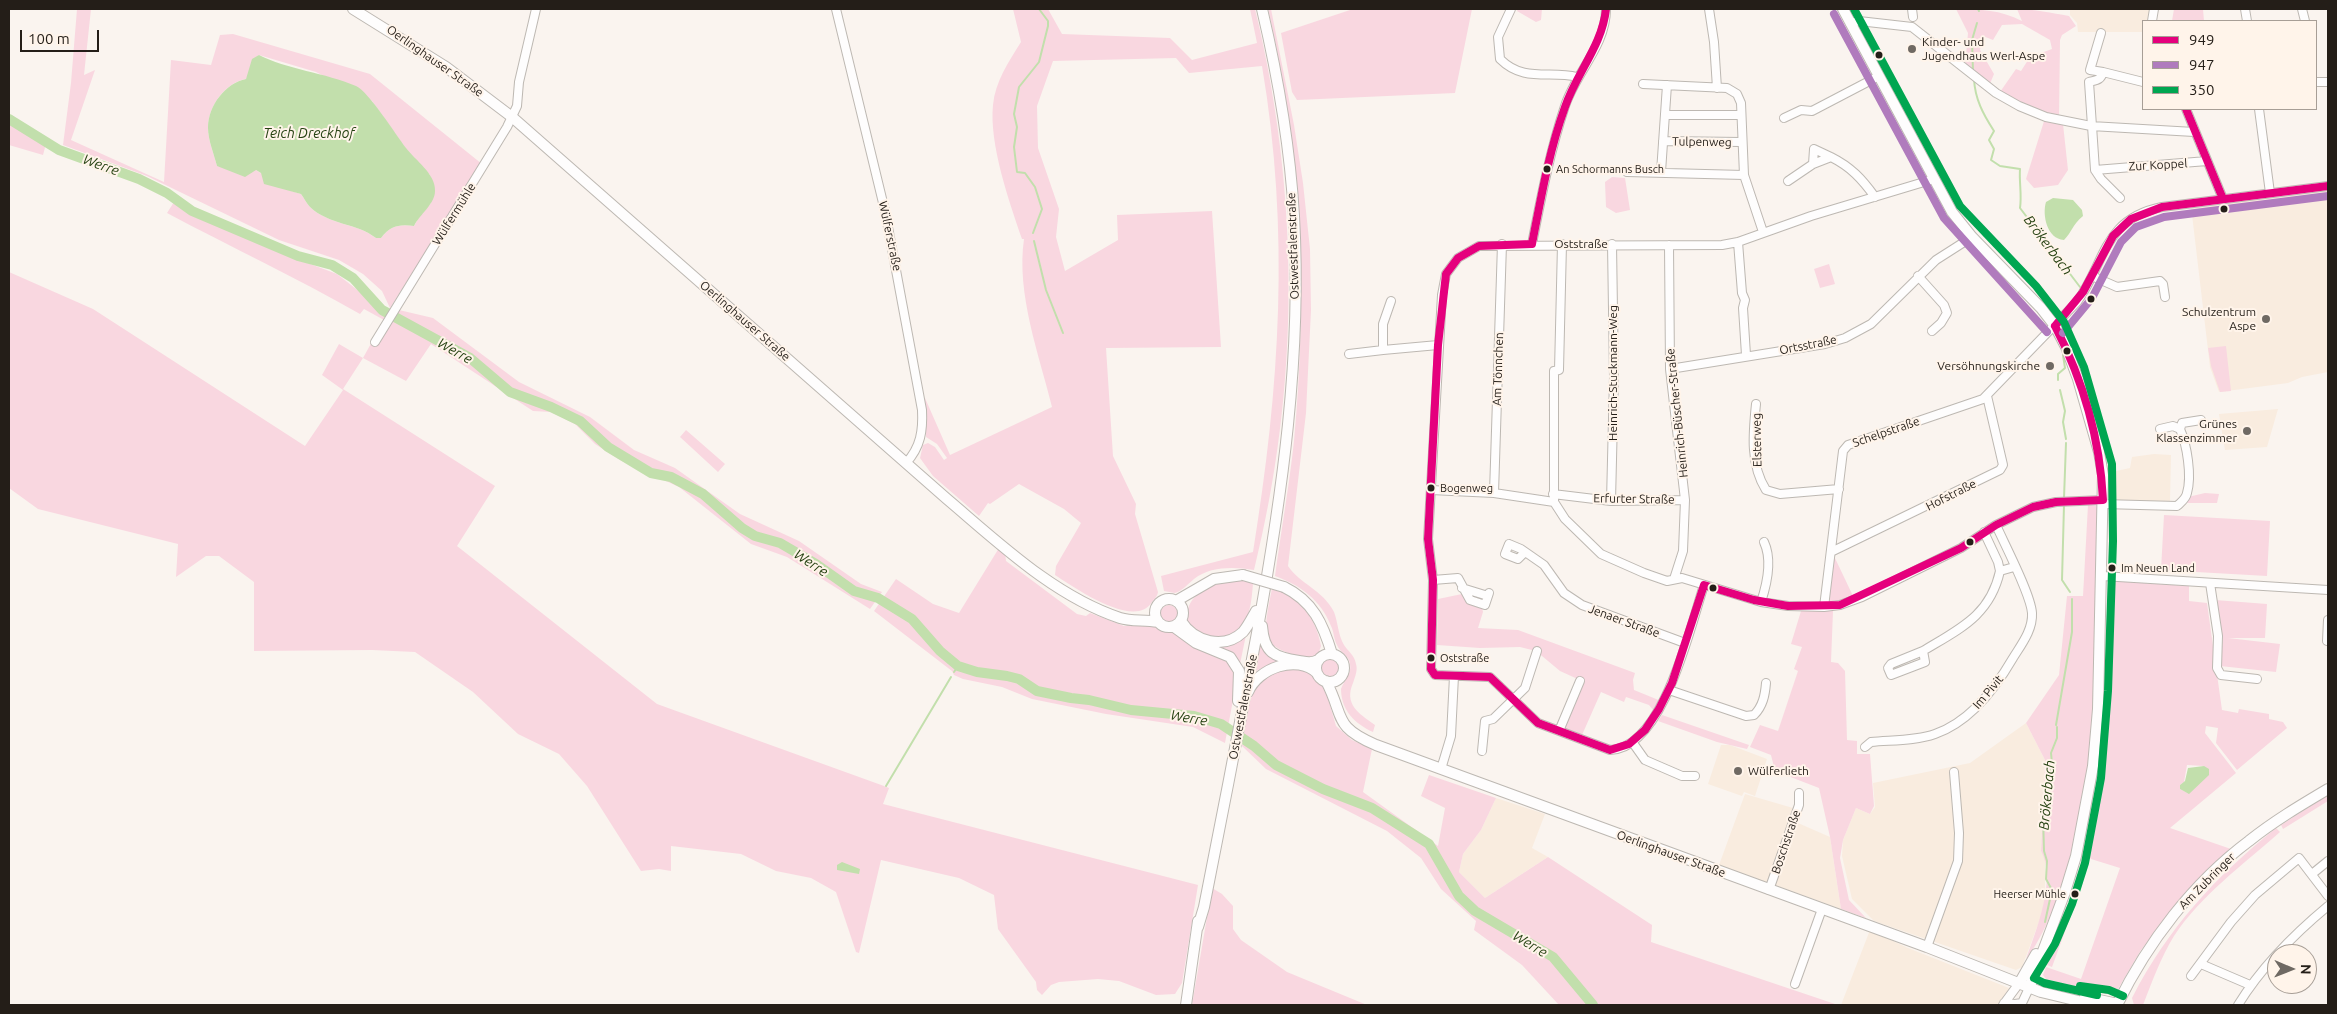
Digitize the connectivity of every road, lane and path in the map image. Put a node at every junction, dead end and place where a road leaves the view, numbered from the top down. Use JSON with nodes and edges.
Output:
{"nodes":[{"id":1,"x":354,"y":9,"type":"edge"},
{"id":2,"x":536,"y":9,"type":"edge"},
{"id":3,"x":836,"y":9,"type":"edge"},
{"id":4,"x":1262,"y":9,"type":"edge"},
{"id":5,"x":1511,"y":9,"type":"edge"},
{"id":6,"x":1606,"y":9,"type":"edge"},
{"id":7,"x":1709,"y":9,"type":"edge"},
{"id":8,"x":1843,"y":9,"type":"edge"},
{"id":9,"x":1850,"y":22,"type":"junction"},
{"id":10,"x":2101,"y":33,"type":"dead end"},
{"id":11,"x":2090,"y":70,"type":"junction"},
{"id":12,"x":2103,"y":72,"type":"junction"},
{"id":13,"x":1879,"y":76,"type":"junction"},
{"id":14,"x":1577,"y":77,"type":"junction"},
{"id":15,"x":2089,"y":82,"type":"junction"},
{"id":16,"x":2142,"y":82,"type":"edge"},
{"id":17,"x":1643,"y":84,"type":"dead end"},
{"id":18,"x":1667,"y":85,"type":"junction"},
{"id":19,"x":1717,"y":88,"type":"junction"},
{"id":20,"x":2186,"y":110,"type":"edge"},
{"id":21,"x":2259,"y":110,"type":"edge"},
{"id":22,"x":1666,"y":115,"type":"junction"},
{"id":23,"x":1741,"y":115,"type":"junction"},
{"id":24,"x":512,"y":117,"type":"junction"},
{"id":25,"x":1784,"y":118,"type":"dead end"},
{"id":26,"x":2091,"y":126,"type":"junction"},
{"id":27,"x":2194,"y":132,"type":"junction"},
{"id":28,"x":1662,"y":141,"type":"junction"},
{"id":29,"x":1741,"y":142,"type":"junction"},
{"id":30,"x":1832,"y":157,"type":"junction"},
{"id":31,"x":2207,"y":161,"type":"junction"},
{"id":32,"x":1813,"y":164,"type":"junction"},
{"id":33,"x":2109,"y":168,"type":"junction"},
{"id":34,"x":2095,"y":170,"type":"junction"},
{"id":35,"x":1627,"y":172,"type":"dead end"},
{"id":36,"x":1661,"y":172,"type":"junction"},
{"id":37,"x":1744,"y":175,"type":"junction"},
{"id":38,"x":1934,"y":180,"type":"junction"},
{"id":39,"x":1788,"y":181,"type":"dead end"},
{"id":40,"x":2106,"y":182,"type":"junction"},
{"id":41,"x":2328,"y":186,"type":"edge"},
{"id":42,"x":2270,"y":193,"type":"junction"},
{"id":43,"x":1875,"y":197,"type":"junction"},
{"id":44,"x":2120,"y":198,"type":"dead end"},
{"id":45,"x":2223,"y":199,"type":"junction"},
{"id":46,"x":1763,"y":232,"type":"junction"},
{"id":47,"x":1972,"y":237,"type":"junction"},
{"id":48,"x":1738,"y":242,"type":"junction"},
{"id":49,"x":1502,"y":244,"type":"junction"},
{"id":50,"x":1532,"y":244,"type":"junction"},
{"id":51,"x":1562,"y":244,"type":"junction"},
{"id":52,"x":1612,"y":244,"type":"junction"},
{"id":53,"x":1668,"y":245,"type":"junction"},
{"id":54,"x":1918,"y":276,"type":"junction"},
{"id":55,"x":2092,"y":276,"type":"junction"},
{"id":56,"x":2166,"y":297,"type":"dead end"},
{"id":57,"x":1391,"y":301,"type":"dead end"},
{"id":58,"x":2055,"y":326,"type":"junction"},
{"id":59,"x":1932,"y":331,"type":"dead end"},
{"id":60,"x":375,"y":342,"type":"dead end"},
{"id":61,"x":1438,"y":345,"type":"junction"},
{"id":62,"x":1383,"y":350,"type":"junction"},
{"id":63,"x":1349,"y":354,"type":"dead end"},
{"id":64,"x":1746,"y":355,"type":"junction"},
{"id":65,"x":1670,"y":369,"type":"junction"},
{"id":66,"x":1987,"y":396,"type":"junction"},
{"id":67,"x":1756,"y":404,"type":"dead end"},
{"id":68,"x":2201,"y":420,"type":"dead end"},
{"id":69,"x":2160,"y":429,"type":"dead end"},
{"id":70,"x":2180,"y":429,"type":"junction"},
{"id":71,"x":906,"y":463,"type":"junction"},
{"id":72,"x":1839,"y":489,"type":"junction"},
{"id":73,"x":1431,"y":490,"type":"junction"},
{"id":74,"x":1494,"y":493,"type":"junction"},
{"id":75,"x":1554,"y":498,"type":"junction"},
{"id":76,"x":1685,"y":500,"type":"junction"},
{"id":77,"x":1611,"y":501,"type":"junction"},
{"id":78,"x":2103,"y":502,"type":"junction"},
{"id":79,"x":1996,"y":525,"type":"junction"},
{"id":80,"x":1984,"y":532,"type":"junction"},
{"id":81,"x":1764,"y":542,"type":"dead end"},
{"id":82,"x":1831,"y":552,"type":"junction"},
{"id":83,"x":1524,"y":553,"type":"dead end"},
{"id":84,"x":2014,"y":567,"type":"junction"},
{"id":85,"x":2000,"y":571,"type":"junction"},
{"id":86,"x":2102,"y":576,"type":"junction"},
{"id":87,"x":1433,"y":580,"type":"junction"},
{"id":88,"x":1674,"y":580,"type":"junction"},
{"id":89,"x":2210,"y":583,"type":"junction"},
{"id":90,"x":1704,"y":586,"type":"junction"},
{"id":91,"x":2328,"y":590,"type":"edge"},
{"id":92,"x":1489,"y":595,"type":"dead end"},
{"id":93,"x":1761,"y":602,"type":"junction"},
{"id":94,"x":1179,"y":604,"type":"junction"},
{"id":95,"x":1824,"y":608,"type":"junction"},
{"id":96,"x":1155,"y":611,"type":"junction"},
{"id":97,"x":1258,"y":612,"type":"junction"},
{"id":98,"x":1142,"y":620,"type":"junction"},
{"id":99,"x":2328,"y":620,"type":"edge"},
{"id":100,"x":1158,"y":622,"type":"junction"},
{"id":101,"x":1178,"y":624,"type":"junction"},
{"id":102,"x":2327,"y":641,"type":"edge"},
{"id":103,"x":1685,"y":643,"type":"junction"},
{"id":104,"x":1923,"y":651,"type":"junction"},
{"id":105,"x":1537,"y":652,"type":"dead end"},
{"id":106,"x":1325,"y":657,"type":"junction"},
{"id":107,"x":1317,"y":673,"type":"junction"},
{"id":108,"x":1454,"y":676,"type":"junction"},
{"id":109,"x":2257,"y":679,"type":"dead end"},
{"id":110,"x":1331,"y":681,"type":"junction"},
{"id":111,"x":1580,"y":681,"type":"dead end"},
{"id":112,"x":1766,"y":683,"type":"dead end"},
{"id":113,"x":1669,"y":690,"type":"junction"},
{"id":114,"x":1513,"y":699,"type":"junction"},
{"id":115,"x":1241,"y":702,"type":"junction"},
{"id":116,"x":1559,"y":731,"type":"junction"},
{"id":117,"x":1633,"y":743,"type":"junction"},
{"id":118,"x":1865,"y":747,"type":"dead end"},
{"id":119,"x":1482,"y":751,"type":"dead end"},
{"id":120,"x":1441,"y":769,"type":"junction"},
{"id":121,"x":1954,"y":772,"type":"dead end"},
{"id":122,"x":1695,"y":776,"type":"dead end"},
{"id":123,"x":2328,"y":788,"type":"edge"},
{"id":124,"x":1799,"y":793,"type":"dead end"},
{"id":125,"x":2328,"y":861,"type":"edge"},
{"id":126,"x":2312,"y":874,"type":"junction"},
{"id":127,"x":1769,"y":890,"type":"junction"},
{"id":128,"x":2328,"y":896,"type":"edge"},
{"id":129,"x":2328,"y":906,"type":"edge"},
{"id":130,"x":1822,"y":909,"type":"junction"},
{"id":131,"x":2045,"y":941,"type":"junction"},
{"id":132,"x":1927,"y":947,"type":"junction"},
{"id":133,"x":2201,"y":964,"type":"junction"},
{"id":134,"x":2190,"y":976,"type":"dead end"},
{"id":135,"x":2020,"y":982,"type":"junction"},
{"id":136,"x":1795,"y":984,"type":"dead end"},
{"id":137,"x":2030,"y":986,"type":"junction"},
{"id":138,"x":2250,"y":986,"type":"junction"},
{"id":139,"x":2003,"y":1004,"type":"edge"},
{"id":140,"x":1186,"y":1005,"type":"edge"},
{"id":141,"x":2095,"y":1005,"type":"edge"},
{"id":142,"x":2118,"y":1005,"type":"edge"},
{"id":143,"x":2238,"y":1005,"type":"edge"}],
"edges":[{"from":1,"to":24,"type":"main road","name":"Oerlinghauser Straße"},
{"from":2,"to":24,"type":"street","name":"Wülfermühle"},
{"from":3,"to":71,"type":"street","name":"Wülferstraße"},
{"from":4,"to":97,"type":"main road","name":"Ostwestfalenstraße"},
{"from":5,"to":14,"type":"street"},
{"from":6,"to":14,"type":"street"},
{"from":7,"to":19,"type":"street"},
{"from":8,"to":9,"type":"main road"},
{"from":9,"to":13,"type":"main road"},
{"from":9,"to":26,"type":"street"},
{"from":10,"to":11,"type":"street"},
{"from":11,"to":12,"type":"street"},
{"from":11,"to":15,"type":"street"},
{"from":12,"to":15,"type":"street"},
{"from":12,"to":16,"type":"street"},
{"from":13,"to":25,"type":"street"},
{"from":13,"to":38,"type":"main road"},
{"from":14,"to":50,"type":"street"},
{"from":15,"to":26,"type":"street"},
{"from":17,"to":18,"type":"street"},
{"from":18,"to":19,"type":"street"},
{"from":18,"to":22,"type":"street"},
{"from":19,"to":23,"type":"street"},
{"from":20,"to":27,"type":"street"},
{"from":21,"to":42,"type":"street"},
{"from":22,"to":23,"type":"street"},
{"from":22,"to":28,"type":"street"},
{"from":23,"to":29,"type":"street"},
{"from":24,"to":60,"type":"street","name":"Wülfermühle"},
{"from":24,"to":71,"type":"main road","name":"Oerlinghauser Straße"},
{"from":26,"to":27,"type":"street"},
{"from":26,"to":34,"type":"street"},
{"from":27,"to":31,"type":"street"},
{"from":28,"to":29,"type":"street","name":"Tulpenweg"},
{"from":28,"to":36,"type":"street"},
{"from":29,"to":37,"type":"street"},
{"from":30,"to":32,"type":"street"},
{"from":30,"to":32,"type":"street"},
{"from":30,"to":43,"type":"street"},
{"from":31,"to":33,"type":"street","name":"Zur Koppel"},
{"from":31,"to":45,"type":"street"},
{"from":32,"to":39,"type":"street"},
{"from":33,"to":34,"type":"street","name":"Zur Koppel"},
{"from":33,"to":40,"type":"street","name":"Zur Koppel"},
{"from":34,"to":40,"type":"street"},
{"from":35,"to":36,"type":"street"},
{"from":36,"to":37,"type":"street"},
{"from":37,"to":46,"type":"street"},
{"from":38,"to":43,"type":"street","name":"Oststraße"},
{"from":38,"to":47,"type":"main road"},
{"from":40,"to":44,"type":"street"},
{"from":41,"to":42,"type":"street","name":"Schelpstraße"},
{"from":42,"to":45,"type":"street","name":"Schelpstraße"},
{"from":43,"to":46,"type":"street","name":"Oststraße"},
{"from":45,"to":55,"type":"street","name":"Schelpstraße"},
{"from":46,"to":48,"type":"street","name":"Oststraße"},
{"from":47,"to":54,"type":"street","name":"Ortsstraße"},
{"from":47,"to":58,"type":"main road"},
{"from":48,"to":53,"type":"street","name":"Oststraße"},
{"from":48,"to":64,"type":"street"},
{"from":49,"to":50,"type":"street","name":"Oststraße"},
{"from":49,"to":61,"type":"street","name":"Oststraße"},
{"from":49,"to":74,"type":"street","name":"Am Tönnchen"},
{"from":50,"to":51,"type":"street","name":"Oststraße"},
{"from":51,"to":52,"type":"street","name":"Oststraße"},
{"from":51,"to":75,"type":"street"},
{"from":52,"to":53,"type":"street","name":"Oststraße"},
{"from":52,"to":77,"type":"street","name":"Heinrich-Stuckmann-Weg"},
{"from":53,"to":65,"type":"street","name":"Heinrich-Büscher-Straße"},
{"from":54,"to":59,"type":"street"},
{"from":54,"to":64,"type":"street","name":"Ortsstraße"},
{"from":55,"to":56,"type":"street"},
{"from":55,"to":58,"type":"street","name":"Schelpstraße"},
{"from":57,"to":62,"type":"street"},
{"from":58,"to":66,"type":"street","name":"Schelpstraße"},
{"from":58,"to":78,"type":"main road"},
{"from":61,"to":62,"type":"street"},
{"from":61,"to":73,"type":"street","name":"Oststraße"},
{"from":62,"to":63,"type":"street"},
{"from":64,"to":65,"type":"street","name":"Ortsstraße"},
{"from":65,"to":76,"type":"street","name":"Heinrich-Büscher-Straße"},
{"from":66,"to":72,"type":"street","name":"Schelpstraße"},
{"from":66,"to":82,"type":"street","name":"Hofstraße"},
{"from":67,"to":72,"type":"street","name":"Elsterweg"},
{"from":68,"to":70,"type":"street"},
{"from":69,"to":70,"type":"street"},
{"from":70,"to":78,"type":"street"},
{"from":71,"to":98,"type":"main road","name":"Oerlinghauser Straße"},
{"from":72,"to":82,"type":"street","name":"Schelpstraße"},
{"from":73,"to":74,"type":"street"},
{"from":73,"to":87,"type":"street","name":"Oststraße"},
{"from":74,"to":75,"type":"street"},
{"from":75,"to":77,"type":"street","name":"Erfurter Straße"},
{"from":75,"to":88,"type":"street"},
{"from":76,"to":77,"type":"street","name":"Erfurter Straße"},
{"from":76,"to":88,"type":"street","name":"Heinrich-Büscher-Straße"},
{"from":78,"to":79,"type":"street"},
{"from":78,"to":86,"type":"main road"},
{"from":79,"to":80,"type":"street"},
{"from":79,"to":84,"type":"street","name":"Im Pivit"},
{"from":80,"to":85,"type":"street"},
{"from":80,"to":95,"type":"street"},
{"from":81,"to":93,"type":"street"},
{"from":82,"to":95,"type":"street","name":"Schelpstraße"},
{"from":83,"to":103,"type":"street","name":"Jenaer Straße"},
{"from":84,"to":85,"type":"street"},
{"from":84,"to":118,"type":"street","name":"Im Pivit"},
{"from":85,"to":104,"type":"street"},
{"from":86,"to":89,"type":"street"},
{"from":86,"to":131,"type":"main road"},
{"from":87,"to":92,"type":"street"},
{"from":87,"to":108,"type":"street","name":"Oststraße"},
{"from":88,"to":90,"type":"street"},
{"from":89,"to":91,"type":"street"},
{"from":89,"to":109,"type":"street"},
{"from":90,"to":93,"type":"street"},
{"from":90,"to":103,"type":"street"},
{"from":93,"to":95,"type":"street"},
{"from":94,"to":96,"type":"main road"},
{"from":94,"to":101,"type":"main road"},
{"from":94,"to":106,"type":"main road","bridge":true},
{"from":96,"to":98,"type":"main road"},
{"from":96,"to":100,"type":"main road"},
{"from":97,"to":101,"type":"main road"},
{"from":97,"to":106,"type":"main road"},
{"from":97,"to":115,"type":"main road","name":"Ostwestfalenstraße"},
{"from":98,"to":100,"type":"main road","name":"Oerlinghauser Straße"},
{"from":99,"to":102,"type":"street"},
{"from":100,"to":101,"type":"main road"},
{"from":101,"to":115,"type":"main road"},
{"from":103,"to":113,"type":"street"},
{"from":104,"to":104,"type":"street"},
{"from":105,"to":114,"type":"street"},
{"from":106,"to":107,"type":"main road"},
{"from":106,"to":110,"type":"main road"},
{"from":107,"to":110,"type":"main road"},
{"from":107,"to":115,"type":"main road"},
{"from":108,"to":114,"type":"street"},
{"from":108,"to":120,"type":"street"},
{"from":110,"to":120,"type":"main road","name":"Oerlinghauser Straße"},
{"from":111,"to":116,"type":"street"},
{"from":112,"to":113,"type":"street"},
{"from":113,"to":117,"type":"street"},
{"from":114,"to":116,"type":"street"},
{"from":114,"to":119,"type":"street"},
{"from":115,"to":140,"type":"main road","name":"Ostwestfalenstraße"},
{"from":116,"to":117,"type":"street"},
{"from":117,"to":122,"type":"street"},
{"from":120,"to":127,"type":"main road","name":"Oerlinghauser Straße"},
{"from":121,"to":132,"type":"street"},
{"from":123,"to":142,"type":"main road","name":"Am Zubringer"},
{"from":124,"to":127,"type":"street","name":"Boschstraße"},
{"from":125,"to":126,"type":"street"},
{"from":126,"to":128,"type":"street"},
{"from":126,"to":133,"type":"street"},
{"from":127,"to":130,"type":"main road","name":"Oerlinghauser Straße"},
{"from":129,"to":138,"type":"street"},
{"from":130,"to":132,"type":"main road","name":"Oerlinghauser Straße"},
{"from":130,"to":136,"type":"street"},
{"from":131,"to":135,"type":"main road"},
{"from":131,"to":137,"type":"main road"},
{"from":132,"to":135,"type":"main road","name":"Oerlinghauser Straße"},
{"from":133,"to":134,"type":"street"},
{"from":133,"to":138,"type":"street"},
{"from":135,"to":137,"type":"main road","name":"Oerlinghauser Straße"},
{"from":135,"to":139,"type":"street"},
{"from":137,"to":139,"type":"street"},
{"from":137,"to":141,"type":"main road","name":"Oerlinghauser Straße"},
{"from":137,"to":142,"type":"main road","name":"Oerlinghauser Straße"},
{"from":138,"to":143,"type":"street"}]}
